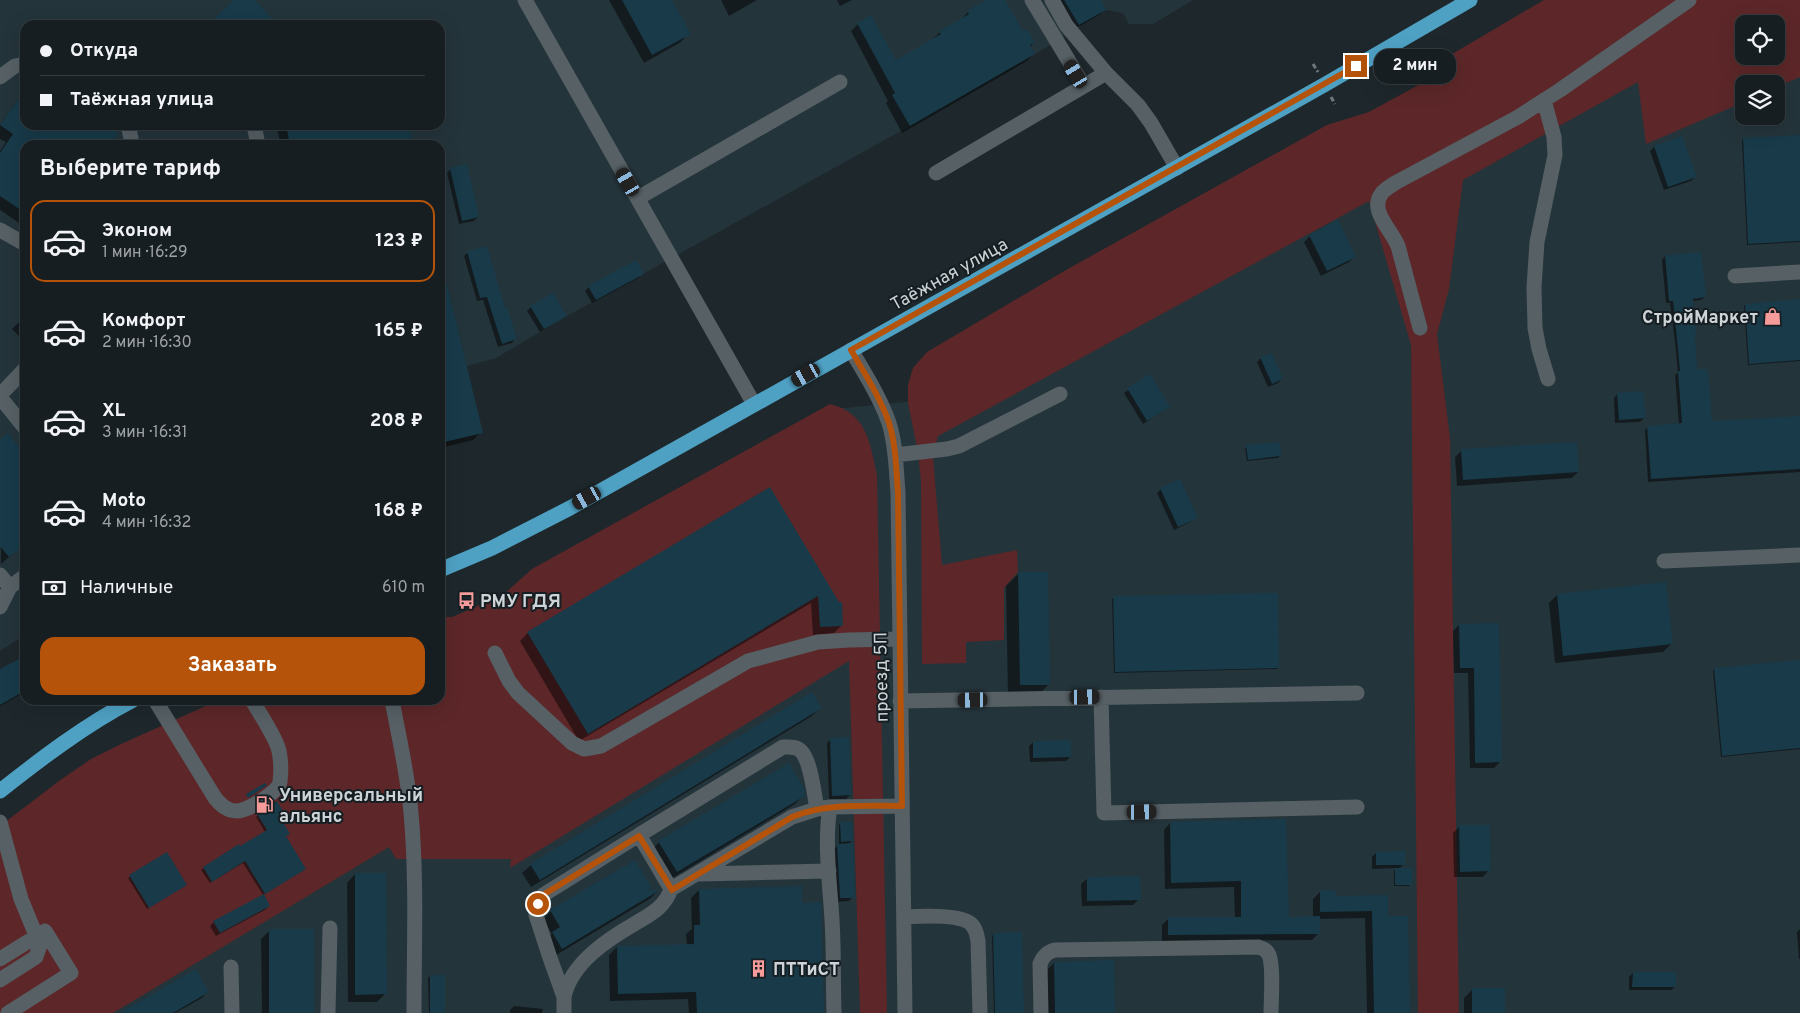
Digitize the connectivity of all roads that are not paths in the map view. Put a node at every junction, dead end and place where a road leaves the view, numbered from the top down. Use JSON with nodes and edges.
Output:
{"nodes":[{"id":1,"x":525,"y":0,"type":"edge"},
{"id":2,"x":1032,"y":0,"type":"edge"},
{"id":3,"x":1052,"y":0,"type":"edge"},
{"id":4,"x":1470,"y":0,"type":"edge"},
{"id":5,"x":1689,"y":0,"type":"edge"},
{"id":6,"x":1061,"y":48,"type":"junction"},
{"id":7,"x":20,"y":65,"type":"edge"},
{"id":8,"x":1106,"y":73,"type":"junction"},
{"id":9,"x":0,"y":78,"type":"edge"},
{"id":10,"x":840,"y":82,"type":"dead end"},
{"id":11,"x":1084,"y":86,"type":"junction"},
{"id":12,"x":1544,"y":100,"type":"junction"},
{"id":13,"x":1176,"y":168,"type":"junction"},
{"id":14,"x":936,"y":173,"type":"dead end"},
{"id":15,"x":638,"y":198,"type":"junction"},
{"id":16,"x":0,"y":230,"type":"edge"},
{"id":17,"x":20,"y":241,"type":"edge"},
{"id":18,"x":1800,"y":272,"type":"edge"},
{"id":19,"x":1735,"y":276,"type":"dead end"},
{"id":20,"x":1420,"y":328,"type":"dead end"},
{"id":21,"x":851,"y":350,"type":"junction"},
{"id":22,"x":20,"y":374,"type":"edge"},
{"id":23,"x":1548,"y":379,"type":"dead end"},
{"id":24,"x":1060,"y":394,"type":"dead end"},
{"id":25,"x":0,"y":396,"type":"edge"},
{"id":26,"x":754,"y":404,"type":"junction"},
{"id":27,"x":20,"y":422,"type":"edge"},
{"id":28,"x":895,"y":455,"type":"junction"},
{"id":29,"x":1800,"y":555,"type":"edge"},
{"id":30,"x":1664,"y":560,"type":"dead end"},
{"id":31,"x":445,"y":568,"type":"edge"},
{"id":32,"x":0,"y":575,"type":"edge"},
{"id":33,"x":20,"y":580,"type":"edge"},
{"id":34,"x":10,"y":587,"type":"junction"},
{"id":35,"x":0,"y":607,"type":"edge"},
{"id":36,"x":899,"y":640,"type":"junction"},
{"id":37,"x":495,"y":653,"type":"dead end"},
{"id":38,"x":1357,"y":693,"type":"dead end"},
{"id":39,"x":1101,"y":697,"type":"junction"},
{"id":40,"x":900,"y":701,"type":"junction"},
{"id":41,"x":124,"y":705,"type":"edge"},
{"id":42,"x":158,"y":705,"type":"edge"},
{"id":43,"x":255,"y":705,"type":"edge"},
{"id":44,"x":393,"y":705,"type":"edge"},
{"id":45,"x":0,"y":791,"type":"edge"},
{"id":46,"x":902,"y":806,"type":"junction"},
{"id":47,"x":824,"y":808,"type":"junction"},
{"id":48,"x":1357,"y":808,"type":"dead end"},
{"id":49,"x":0,"y":822,"type":"edge"},
{"id":50,"x":639,"y":836,"type":"junction"},
{"id":51,"x":829,"y":871,"type":"junction"},
{"id":52,"x":698,"y":874,"type":"junction"},
{"id":53,"x":672,"y":890,"type":"junction"},
{"id":54,"x":904,"y":917,"type":"junction"},
{"id":55,"x":330,"y":928,"type":"dead end"},
{"id":56,"x":37,"y":936,"type":"junction"},
{"id":57,"x":549,"y":955,"type":"junction"},
{"id":58,"x":0,"y":959,"type":"edge"},
{"id":59,"x":231,"y":967,"type":"dead end"},
{"id":60,"x":577,"y":970,"type":"junction"},
{"id":61,"x":0,"y":980,"type":"edge"},
{"id":62,"x":564,"y":997,"type":"junction"},
{"id":63,"x":8,"y":1013,"type":"edge"},
{"id":64,"x":232,"y":1013,"type":"edge"},
{"id":65,"x":328,"y":1013,"type":"edge"},
{"id":66,"x":414,"y":1013,"type":"edge"},
{"id":67,"x":564,"y":1013,"type":"edge"},
{"id":68,"x":834,"y":1013,"type":"edge"},
{"id":69,"x":905,"y":1013,"type":"edge"},
{"id":70,"x":980,"y":1013,"type":"edge"},
{"id":71,"x":1041,"y":1013,"type":"edge"},
{"id":72,"x":1271,"y":1013,"type":"edge"}],
"edges":[{"from":1,"to":15,"type":"street"},
{"from":2,"to":6,"type":"street"},
{"from":3,"to":8,"type":"street"},
{"from":4,"to":13,"type":"highway","name":"Таёжная улица"},
{"from":5,"to":12,"type":"street"},
{"from":6,"to":8,"type":"street"},
{"from":6,"to":11,"type":"street"},
{"from":7,"to":9,"type":"street"},
{"from":8,"to":11,"type":"street"},
{"from":8,"to":13,"type":"street"},
{"from":10,"to":15,"type":"street"},
{"from":11,"to":14,"type":"street"},
{"from":12,"to":20,"type":"street"},
{"from":12,"to":23,"type":"street"},
{"from":13,"to":21,"type":"highway","name":"Таёжная улица"},
{"from":15,"to":26,"type":"street"},
{"from":16,"to":17,"type":"street"},
{"from":18,"to":19,"type":"street"},
{"from":21,"to":26,"type":"highway","name":"Таёжная улица"},
{"from":21,"to":28,"type":"street","name":"проезд 5П"},
{"from":22,"to":25,"type":"street"},
{"from":24,"to":28,"type":"street"},
{"from":25,"to":27,"type":"street"},
{"from":26,"to":31,"type":"highway","name":"Таёжная улица"},
{"from":28,"to":36,"type":"street","name":"проезд 5П"},
{"from":29,"to":30,"type":"street"},
{"from":32,"to":34,"type":"street"},
{"from":33,"to":34,"type":"street"},
{"from":34,"to":35,"type":"street"},
{"from":36,"to":37,"type":"street"},
{"from":36,"to":40,"type":"street","name":"проезд 5П"},
{"from":38,"to":39,"type":"street"},
{"from":39,"to":40,"type":"street"},
{"from":39,"to":48,"type":"street"},
{"from":40,"to":46,"type":"street","name":"проезд 5П"},
{"from":41,"to":45,"type":"highway"},
{"from":42,"to":43,"type":"street"},
{"from":44,"to":66,"type":"street"},
{"from":46,"to":47,"type":"street"},
{"from":46,"to":54,"type":"street","name":"проезд 5П"},
{"from":47,"to":50,"type":"street"},
{"from":47,"to":51,"type":"street"},
{"from":47,"to":52,"type":"street"},
{"from":49,"to":56,"type":"street"},
{"from":50,"to":53,"type":"street"},
{"from":50,"to":57,"type":"street"},
{"from":51,"to":52,"type":"street"},
{"from":51,"to":68,"type":"street"},
{"from":52,"to":53,"type":"street"},
{"from":53,"to":60,"type":"street"},
{"from":54,"to":69,"type":"street","name":"проезд 5П"},
{"from":54,"to":70,"type":"street"},
{"from":55,"to":65,"type":"street"},
{"from":56,"to":58,"type":"street"},
{"from":56,"to":61,"type":"street"},
{"from":56,"to":63,"type":"street"},
{"from":57,"to":60,"type":"street"},
{"from":57,"to":62,"type":"street"},
{"from":59,"to":64,"type":"street"},
{"from":60,"to":62,"type":"street"},
{"from":62,"to":67,"type":"street"},
{"from":71,"to":72,"type":"street"}]}
